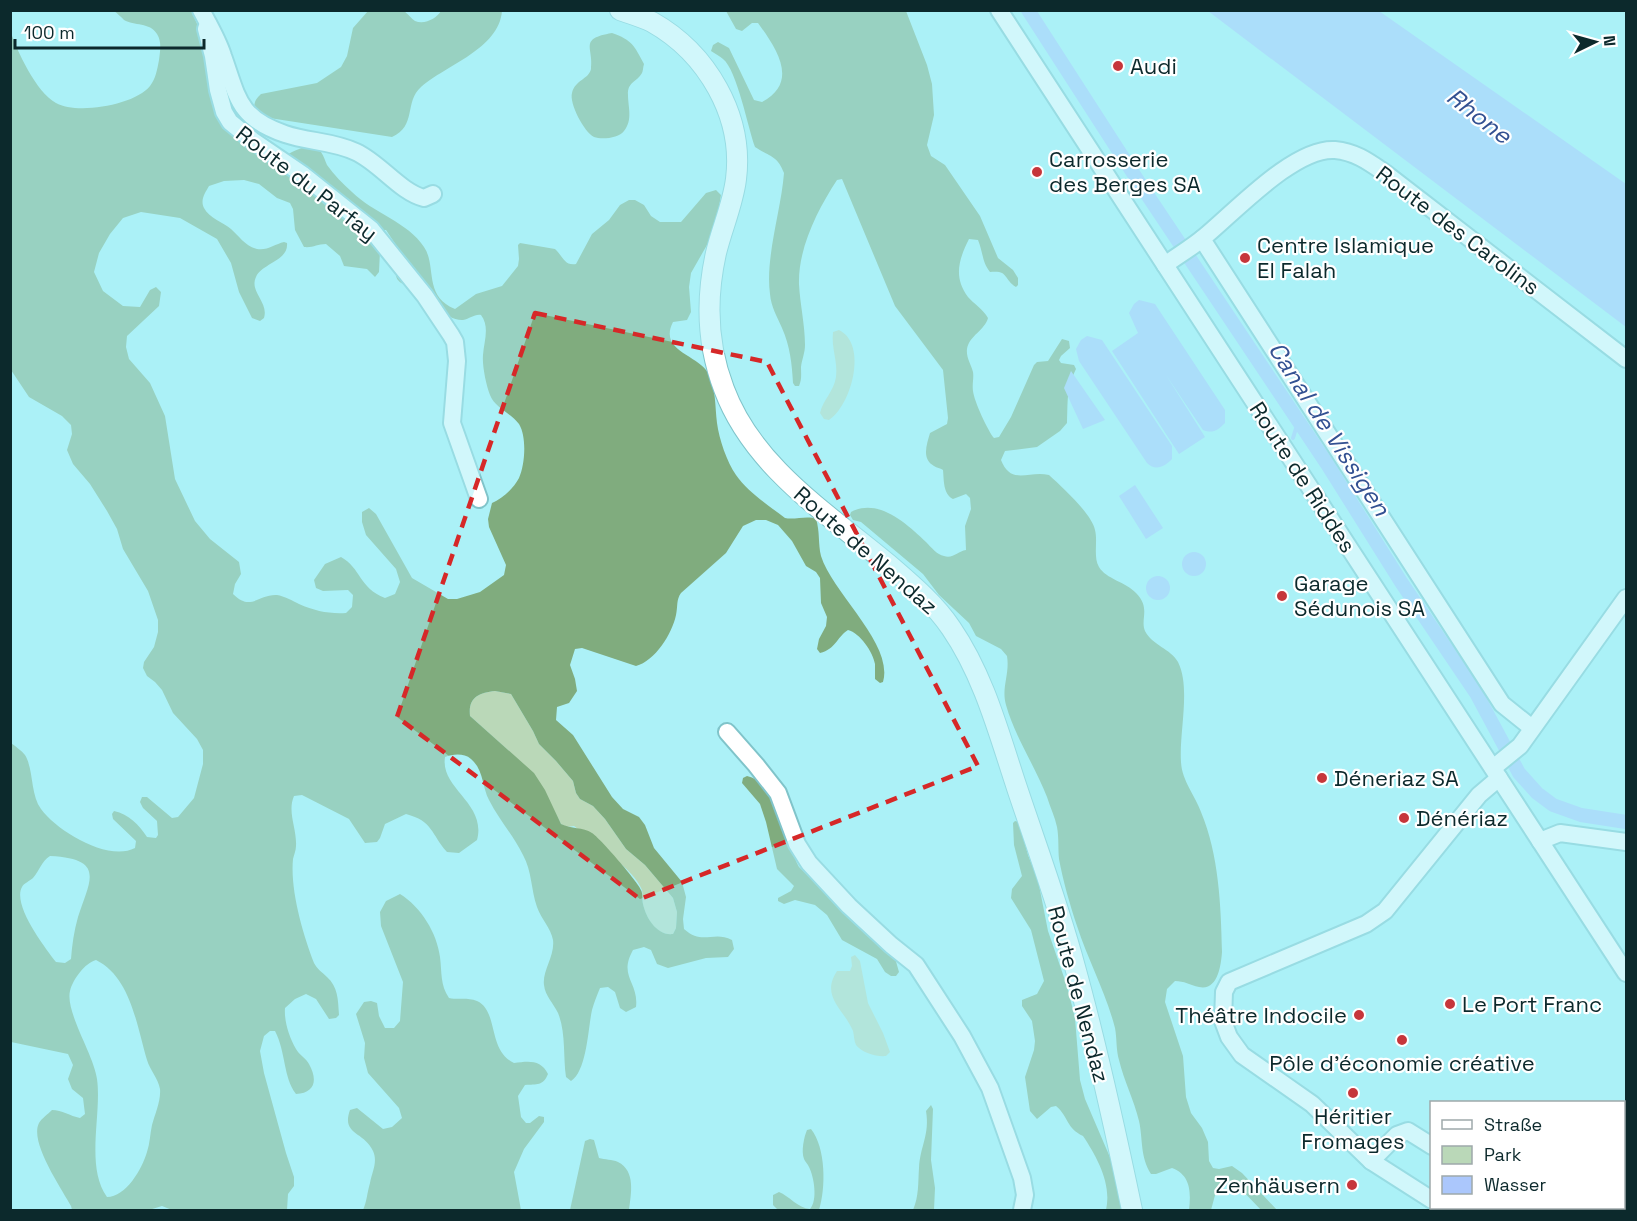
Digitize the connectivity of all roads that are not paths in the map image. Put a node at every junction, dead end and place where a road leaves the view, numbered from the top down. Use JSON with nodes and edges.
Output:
{"nodes":[{"id":1,"x":620,"y":10,"type":"edge"},
{"id":2,"x":999,"y":10,"type":"edge"},
{"id":3,"x":204,"y":17,"type":"edge"},
{"id":4,"x":433,"y":194,"type":"dead end"},
{"id":5,"x":1202,"y":239,"type":"junction"},
{"id":6,"x":1165,"y":264,"type":"junction"},
{"id":7,"x":1626,"y":359,"type":"edge"},
{"id":8,"x":479,"y":499,"type":"dead end"},
{"id":9,"x":1626,"y":598,"type":"edge"},
{"id":10,"x":1532,"y":728,"type":"junction"},
{"id":11,"x":728,"y":732,"type":"dead end"},
{"id":12,"x":1498,"y":769,"type":"junction"},
{"id":13,"x":1540,"y":842,"type":"junction"},
{"id":14,"x":1626,"y":842,"type":"edge"},
{"id":15,"x":1626,"y":973,"type":"edge"},
{"id":16,"x":1430,"y":1145,"type":"edge"},
{"id":17,"x":1371,"y":1161,"type":"junction"},
{"id":18,"x":1430,"y":1199,"type":"edge"},
{"id":19,"x":1022,"y":1210,"type":"edge"},
{"id":20,"x":1132,"y":1210,"type":"edge"}],
"edges":[{"from":1,"to":20,"type":"main road","name":"Route de Nendaz"},
{"from":2,"to":6,"type":"street","name":"Route de Riddes"},
{"from":3,"to":4,"type":"street"},
{"from":3,"to":8,"type":"street","name":"Route du Parfay"},
{"from":5,"to":6,"type":"street","name":"Route des Carolins"},
{"from":5,"to":7,"type":"street","name":"Route des Carolins"},
{"from":5,"to":10,"type":"street"},
{"from":6,"to":12,"type":"street","name":"Route de Riddes"},
{"from":9,"to":10,"type":"street"},
{"from":10,"to":12,"type":"street"},
{"from":11,"to":19,"type":"street"},
{"from":12,"to":13,"type":"street","name":"Route de Riddes"},
{"from":12,"to":17,"type":"street"},
{"from":13,"to":14,"type":"street"},
{"from":13,"to":15,"type":"street","name":"Route de Riddes"},
{"from":16,"to":17,"type":"street"},
{"from":17,"to":18,"type":"street"}]}
